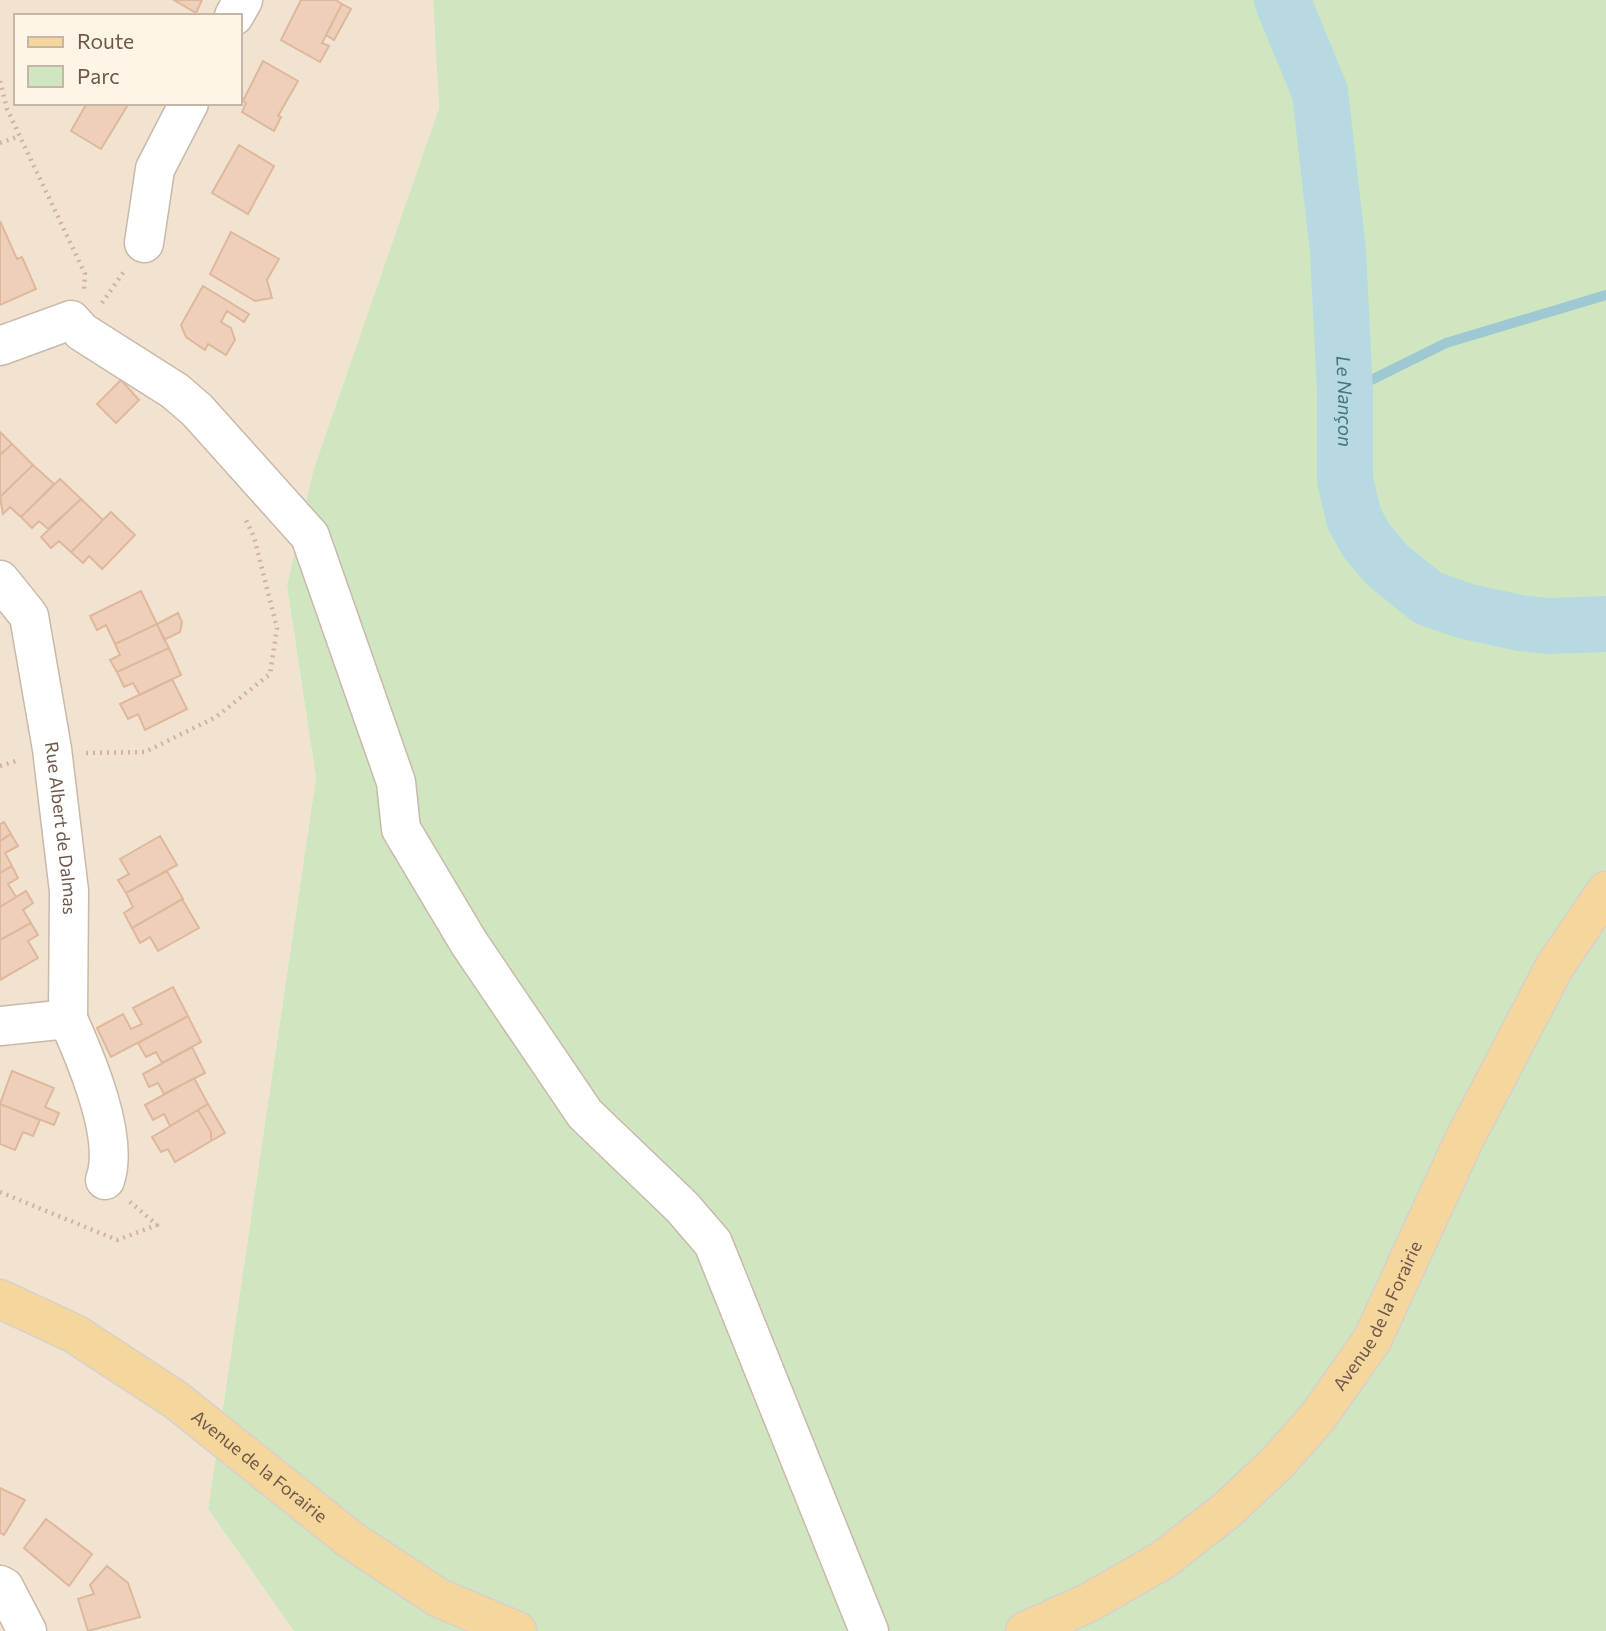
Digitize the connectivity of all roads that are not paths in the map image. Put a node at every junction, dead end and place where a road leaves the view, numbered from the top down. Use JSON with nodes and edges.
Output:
{"nodes":[{"id":1,"x":188,"y":105,"type":"edge"},
{"id":2,"x":144,"y":243,"type":"road end"},
{"id":3,"x":0,"y":345,"type":"edge"},
{"id":4,"x":0,"y":580,"type":"edge"},
{"id":5,"x":1606,"y":891,"type":"edge"},
{"id":6,"x":68,"y":1019,"type":"junction"},
{"id":7,"x":0,"y":1026,"type":"edge"},
{"id":8,"x":105,"y":1180,"type":"dead end"},
{"id":9,"x":0,"y":1299,"type":"edge"},
{"id":10,"x":0,"y":1585,"type":"edge"},
{"id":11,"x":27,"y":1631,"type":"edge"},
{"id":12,"x":517,"y":1631,"type":"edge"},
{"id":13,"x":869,"y":1631,"type":"edge"},
{"id":14,"x":1026,"y":1631,"type":"edge"}],
"edges":[{"from":1,"to":2,"type":"street"},
{"from":3,"to":13,"type":"street"},
{"from":4,"to":6,"type":"street","name":"Rue Albert de Dalmas"},
{"from":5,"to":14,"type":"main road","name":"Avenue de la Forairie"},
{"from":6,"to":7,"type":"street"},
{"from":6,"to":8,"type":"street"},
{"from":9,"to":12,"type":"main road","name":"Avenue de la Forairie"},
{"from":10,"to":11,"type":"street"}]}
